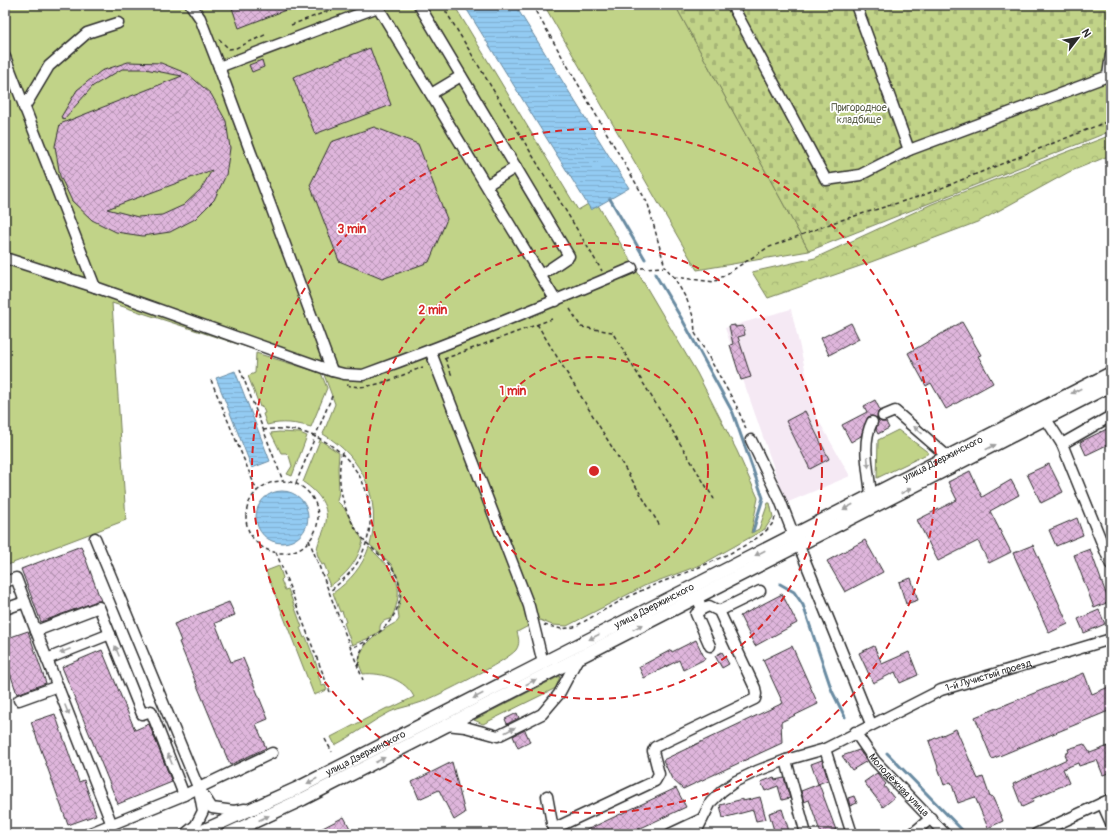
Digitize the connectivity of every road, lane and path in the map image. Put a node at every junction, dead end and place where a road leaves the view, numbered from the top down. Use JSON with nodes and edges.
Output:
{"nodes":[{"id":1,"x":191,"y":5,"type":"edge"},
{"id":2,"x":344,"y":5,"type":"edge"},
{"id":3,"x":419,"y":5,"type":"edge"},
{"id":4,"x":442,"y":5,"type":"edge"},
{"id":5,"x":532,"y":5,"type":"edge"},
{"id":6,"x":732,"y":5,"type":"edge"},
{"id":7,"x":856,"y":5,"type":"edge"},
{"id":8,"x":379,"y":6,"type":"edge"},
{"id":9,"x":118,"y":23,"type":"dead end"},
{"id":10,"x":291,"y":25,"type":"dead end"},
{"id":11,"x":217,"y":34,"type":"dead end"},
{"id":12,"x":267,"y":34,"type":"dead end"},
{"id":13,"x":1111,"y":54,"type":"edge"},
{"id":14,"x":5,"y":57,"type":"edge"},
{"id":15,"x":219,"y":67,"type":"junction"},
{"id":16,"x":462,"y":76,"type":"junction"},
{"id":17,"x":431,"y":94,"type":"junction"},
{"id":18,"x":24,"y":108,"type":"junction"},
{"id":19,"x":1111,"y":120,"type":"edge"},
{"id":20,"x":909,"y":150,"type":"junction"},
{"id":21,"x":516,"y":167,"type":"junction"},
{"id":22,"x":487,"y":185,"type":"junction"},
{"id":23,"x":5,"y":258,"type":"edge"},
{"id":24,"x":665,"y":267,"type":"junction"},
{"id":25,"x":632,"y":268,"type":"joint"},
{"id":26,"x":595,"y":274,"type":"dead end"},
{"id":27,"x":541,"y":275,"type":"junction"},
{"id":28,"x":674,"y":277,"type":"junction"},
{"id":29,"x":96,"y":287,"type":"junction"},
{"id":30,"x":556,"y":301,"type":"junction"},
{"id":31,"x":570,"y":309,"type":"dead end"},
{"id":32,"x":552,"y":319,"type":"dead end"},
{"id":33,"x":537,"y":324,"type":"junction"},
{"id":34,"x":430,"y":350,"type":"junction"},
{"id":35,"x":445,"y":358,"type":"junction"},
{"id":36,"x":442,"y":359,"type":"dead end"},
{"id":37,"x":240,"y":369,"type":"dead end"},
{"id":38,"x":332,"y":371,"type":"junction"},
{"id":39,"x":1111,"y":373,"type":"edge"},
{"id":40,"x":452,"y":378,"type":"dead end"},
{"id":41,"x":211,"y":380,"type":"dead end"},
{"id":42,"x":1111,"y":385,"type":"edge"},
{"id":43,"x":332,"y":396,"type":"dead end"},
{"id":44,"x":883,"y":416,"type":"dead end"},
{"id":45,"x":1111,"y":416,"type":"edge"},
{"id":46,"x":1046,"y":419,"type":"junction"},
{"id":47,"x":872,"y":422,"type":"dead end"},
{"id":48,"x":263,"y":430,"type":"junction"},
{"id":49,"x":316,"y":436,"type":"junction"},
{"id":50,"x":751,"y":440,"type":"joint"},
{"id":51,"x":1062,"y":444,"type":"junction"},
{"id":52,"x":342,"y":452,"type":"junction"},
{"id":53,"x":947,"y":456,"type":"junction"},
{"id":54,"x":283,"y":481,"type":"junction"},
{"id":55,"x":296,"y":483,"type":"junction"},
{"id":56,"x":257,"y":491,"type":"junction"},
{"id":57,"x":871,"y":495,"type":"junction"},
{"id":58,"x":714,"y":499,"type":"dead end"},
{"id":59,"x":776,"y":514,"type":"dead end"},
{"id":60,"x":660,"y":526,"type":"dead end"},
{"id":61,"x":95,"y":538,"type":"dead end"},
{"id":62,"x":309,"y":540,"type":"junction"},
{"id":63,"x":796,"y":541,"type":"junction"},
{"id":64,"x":366,"y":542,"type":"junction"},
{"id":65,"x":276,"y":552,"type":"junction"},
{"id":66,"x":1110,"y":559,"type":"edge"},
{"id":67,"x":5,"y":582,"type":"edge"},
{"id":68,"x":760,"y":591,"type":"dead end"},
{"id":69,"x":329,"y":592,"type":"junction"},
{"id":70,"x":696,"y":597,"type":"junction"},
{"id":71,"x":24,"y":602,"type":"junction"},
{"id":72,"x":5,"y":609,"type":"edge"},
{"id":73,"x":702,"y":609,"type":"junction"},
{"id":74,"x":719,"y":611,"type":"junction"},
{"id":75,"x":539,"y":623,"type":"dead end"},
{"id":76,"x":36,"y":631,"type":"junction"},
{"id":77,"x":110,"y":634,"type":"junction"},
{"id":78,"x":1111,"y":639,"type":"edge"},
{"id":79,"x":368,"y":641,"type":"junction"},
{"id":80,"x":710,"y":646,"type":"dead end"},
{"id":81,"x":350,"y":648,"type":"junction"},
{"id":82,"x":578,"y":658,"type":"junction"},
{"id":83,"x":47,"y":659,"type":"junction"},
{"id":84,"x":358,"y":668,"type":"junction"},
{"id":85,"x":545,"y":669,"type":"junction"},
{"id":86,"x":363,"y":680,"type":"dead end"},
{"id":87,"x":58,"y":686,"type":"junction"},
{"id":88,"x":330,"y":692,"type":"dead end"},
{"id":89,"x":19,"y":700,"type":"dead end"},
{"id":90,"x":871,"y":724,"type":"junction"},
{"id":91,"x":446,"y":725,"type":"junction"},
{"id":92,"x":855,"y":732,"type":"junction"},
{"id":93,"x":325,"y":739,"type":"dead end"},
{"id":94,"x":825,"y":749,"type":"junction"},
{"id":95,"x":272,"y":752,"type":"dead end"},
{"id":96,"x":332,"y":752,"type":"dead end"},
{"id":97,"x":786,"y":760,"type":"junction"},
{"id":98,"x":198,"y":787,"type":"junction"},
{"id":99,"x":184,"y":795,"type":"junction"},
{"id":100,"x":548,"y":796,"type":"dead end"},
{"id":101,"x":1107,"y":801,"type":"edge"},
{"id":102,"x":267,"y":803,"type":"junction"},
{"id":103,"x":930,"y":818,"type":"junction"},
{"id":104,"x":702,"y":819,"type":"junction"},
{"id":105,"x":1111,"y":823,"type":"edge"},
{"id":106,"x":112,"y":824,"type":"junction"},
{"id":107,"x":554,"y":831,"type":"edge"},
{"id":108,"x":88,"y":834,"type":"edge"},
{"id":109,"x":185,"y":834,"type":"edge"},
{"id":110,"x":196,"y":834,"type":"edge"},
{"id":111,"x":228,"y":834,"type":"edge"},
{"id":112,"x":670,"y":834,"type":"edge"},
{"id":113,"x":696,"y":834,"type":"edge"},
{"id":114,"x":806,"y":834,"type":"edge"},
{"id":115,"x":852,"y":834,"type":"edge"},
{"id":116,"x":912,"y":834,"type":"edge"},
{"id":117,"x":945,"y":834,"type":"edge"},
{"id":118,"x":1036,"y":834,"type":"edge"}],
"edges":[{"from":1,"to":15,"type":"street"},
{"from":2,"to":10,"type":"path"},
{"from":3,"to":16,"type":"street"},
{"from":4,"to":26,"type":"path"},
{"from":5,"to":24,"type":"path"},
{"from":6,"to":20,"type":"street"},
{"from":7,"to":20,"type":"street"},
{"from":8,"to":15,"type":"street"},
{"from":8,"to":17,"type":"street"},
{"from":9,"to":18,"type":"street"},
{"from":11,"to":12,"type":"path"},
{"from":13,"to":20,"type":"street"},
{"from":14,"to":18,"type":"street"},
{"from":15,"to":38,"type":"street"},
{"from":16,"to":17,"type":"street"},
{"from":16,"to":21,"type":"street"},
{"from":17,"to":22,"type":"street"},
{"from":18,"to":29,"type":"street"},
{"from":19,"to":28,"type":"path"},
{"from":21,"to":22,"type":"street"},
{"from":21,"to":27,"type":"street"},
{"from":22,"to":27,"type":"street"},
{"from":23,"to":29,"type":"street"},
{"from":24,"to":25,"type":"path"},
{"from":24,"to":28,"type":"path"},
{"from":25,"to":30,"type":"street"},
{"from":27,"to":30,"type":"street"},
{"from":28,"to":50,"type":"path"},
{"from":29,"to":38,"type":"street"},
{"from":30,"to":34,"type":"street"},
{"from":31,"to":58,"type":"path"},
{"from":32,"to":33,"type":"path"},
{"from":33,"to":35,"type":"path"},
{"from":33,"to":60,"type":"path"},
{"from":34,"to":38,"type":"street"},
{"from":34,"to":85,"type":"street"},
{"from":35,"to":36,"type":"path"},
{"from":35,"to":40,"type":"path"},
{"from":37,"to":48,"type":"path"},
{"from":39,"to":53,"type":"main road","name":"улица Дзержинского","one_way":true},
{"from":41,"to":56,"type":"path"},
{"from":42,"to":46,"type":"main road","name":"улица Дзержинского"},
{"from":43,"to":49,"type":"path"},
{"from":53,"to":44,"type":"street","one_way":true},
{"from":45,"to":51,"type":"street"},
{"from":46,"to":51,"type":"street"},
{"from":63,"to":46,"type":"main road","name":"улица Дзержинского","one_way":true},
{"from":47,"to":57,"type":"street","one_way":true},
{"from":48,"to":49,"type":"path"},
{"from":48,"to":54,"type":"path"},
{"from":49,"to":52,"type":"path"},
{"from":49,"to":55,"type":"path"},
{"from":50,"to":63,"type":"street"},
{"from":51,"to":66,"type":"street"},
{"from":52,"to":64,"type":"path"},
{"from":52,"to":64,"type":"path"},
{"from":53,"to":57,"type":"main road","name":"улица Дзержинского"},
{"from":54,"to":55,"type":"path"},
{"from":54,"to":56,"type":"path"},
{"from":55,"to":62,"type":"path"},
{"from":56,"to":65,"type":"path"},
{"from":57,"to":63,"type":"main road","name":"улица Дзержинского","one_way":true},
{"from":59,"to":75,"type":"path"},
{"from":61,"to":98,"type":"street"},
{"from":62,"to":65,"type":"path"},
{"from":62,"to":69,"type":"path"},
{"from":63,"to":70,"type":"main road","name":"улица Дзержинского"},
{"from":63,"to":85,"type":"main road","name":"улица Дзержинского","one_way":true},
{"from":63,"to":90,"type":"street"},
{"from":64,"to":69,"type":"path"},
{"from":64,"to":79,"type":"path"},
{"from":65,"to":88,"type":"path"},
{"from":67,"to":71,"type":"street"},
{"from":68,"to":74,"type":"street"},
{"from":69,"to":81,"type":"path"},
{"from":70,"to":73,"type":"street"},
{"from":82,"to":70,"type":"main road","name":"улица Дзержинского","one_way":true},
{"from":71,"to":72,"type":"street"},
{"from":71,"to":76,"type":"street"},
{"from":73,"to":74,"type":"street"},
{"from":73,"to":80,"type":"street"},
{"from":74,"to":107,"type":"street"},
{"from":76,"to":77,"type":"street"},
{"from":76,"to":83,"type":"street"},
{"from":77,"to":83,"type":"street","one_way":true},
{"from":99,"to":77,"type":"street","one_way":true},
{"from":78,"to":90,"type":"street","name":"1-й Лучистый проезд"},
{"from":79,"to":81,"type":"path"},
{"from":79,"to":84,"type":"path"},
{"from":81,"to":84,"type":"path"},
{"from":82,"to":85,"type":"main road","name":"улица Дзержинского"},
{"from":91,"to":82,"type":"street","one_way":true},
{"from":83,"to":87,"type":"street"},
{"from":84,"to":86,"type":"path"},
{"from":91,"to":85,"type":"main road","name":"улица Дзержинского","one_way":true},
{"from":85,"to":102,"type":"main road","name":"улица Дзержинского","one_way":true},
{"from":87,"to":89,"type":"street"},
{"from":87,"to":106,"type":"street","one_way":true},
{"from":90,"to":92,"type":"street","name":"1-й Лучистый проезд"},
{"from":111,"to":91,"type":"main road","name":"улица Дзержинского","one_way":true},
{"from":92,"to":94,"type":"street","name":"1-й Лучистый проезд"},
{"from":92,"to":103,"type":"street","name":"Молодёжная улица"},
{"from":93,"to":96,"type":"path"},
{"from":94,"to":97,"type":"street","name":"1-й Лучистый проезд"},
{"from":94,"to":115,"type":"street"},
{"from":95,"to":98,"type":"street"},
{"from":97,"to":104,"type":"street","name":"1-й Лучистый проезд"},
{"from":97,"to":114,"type":"street"},
{"from":98,"to":99,"type":"street"},
{"from":98,"to":102,"type":"street"},
{"from":98,"to":109,"type":"street"},
{"from":99,"to":106,"type":"street"},
{"from":100,"to":107,"type":"street"},
{"from":101,"to":105,"type":"street"},
{"from":101,"to":118,"type":"street"},
{"from":102,"to":110,"type":"main road","name":"улица Дзержинского"},
{"from":103,"to":116,"type":"street"},
{"from":103,"to":117,"type":"street","name":"Молодёжная улица"},
{"from":104,"to":112,"type":"street"},
{"from":104,"to":113,"type":"street","name":"1-й Лучистый проезд"},
{"from":106,"to":108,"type":"street"}]}
